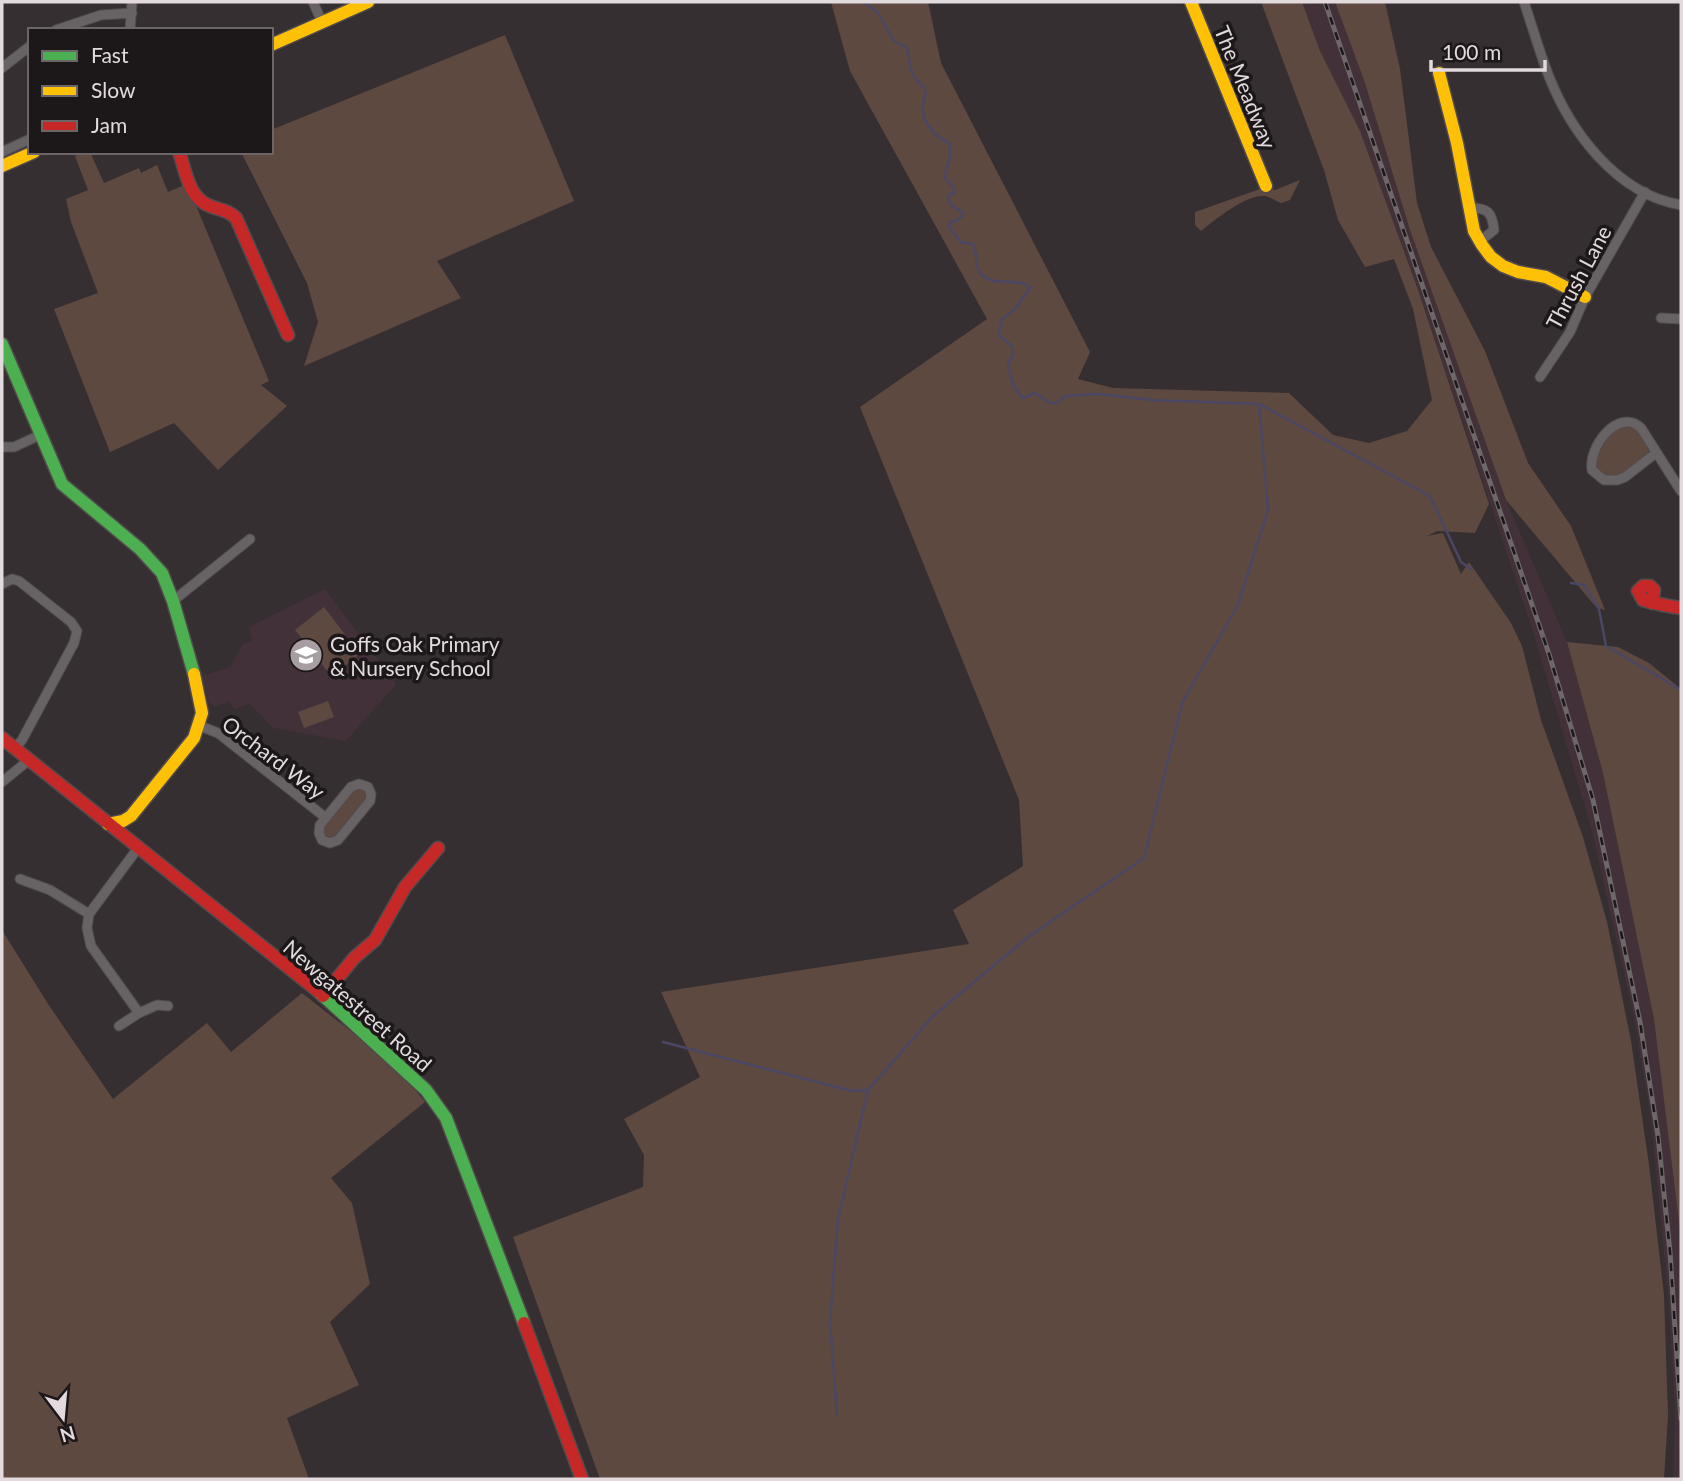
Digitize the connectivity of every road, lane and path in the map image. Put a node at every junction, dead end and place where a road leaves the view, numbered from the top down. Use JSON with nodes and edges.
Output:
{"nodes":[{"id":1,"x":132,"y":2,"type":"edge"},
{"id":2,"x":313,"y":2,"type":"edge"},
{"id":3,"x":368,"y":2,"type":"edge"},
{"id":4,"x":1191,"y":2,"type":"edge"},
{"id":5,"x":1524,"y":2,"type":"edge"},
{"id":6,"x":132,"y":13,"type":"junction"},
{"id":7,"x":322,"y":22,"type":"junction"},
{"id":8,"x":61,"y":28,"type":"edge"},
{"id":9,"x":130,"y":28,"type":"edge"},
{"id":10,"x":273,"y":44,"type":"edge"},
{"id":11,"x":28,"y":48,"type":"edge"},
{"id":12,"x":2,"y":68,"type":"edge"},
{"id":13,"x":1439,"y":73,"type":"dead end"},
{"id":14,"x":28,"y":140,"type":"edge"},
{"id":15,"x":2,"y":152,"type":"edge"},
{"id":16,"x":29,"y":154,"type":"edge"},
{"id":17,"x":180,"y":154,"type":"edge"},
{"id":18,"x":2,"y":166,"type":"edge"},
{"id":19,"x":1266,"y":186,"type":"dead end"},
{"id":20,"x":1645,"y":192,"type":"junction"},
{"id":21,"x":1681,"y":205,"type":"edge"},
{"id":22,"x":1470,"y":208,"type":"junction"},
{"id":23,"x":1479,"y":242,"type":"junction"},
{"id":24,"x":1585,"y":298,"type":"junction"},
{"id":25,"x":1661,"y":318,"type":"dead end"},
{"id":26,"x":1681,"y":319,"type":"edge"},
{"id":27,"x":288,"y":335,"type":"dead end"},
{"id":28,"x":2,"y":344,"type":"edge"},
{"id":29,"x":1540,"y":377,"type":"dead end"},
{"id":30,"x":40,"y":435,"type":"junction"},
{"id":31,"x":2,"y":447,"type":"edge"},
{"id":32,"x":1657,"y":453,"type":"junction"},
{"id":33,"x":1681,"y":491,"type":"edge"},
{"id":34,"x":250,"y":539,"type":"dead end"},
{"id":35,"x":2,"y":584,"type":"edge"},
{"id":36,"x":173,"y":601,"type":"junction"},
{"id":37,"x":1652,"y":603,"type":"dead end"},
{"id":38,"x":1681,"y":608,"type":"edge"},
{"id":39,"x":200,"y":726,"type":"junction"},
{"id":40,"x":2,"y":738,"type":"edge"},
{"id":41,"x":15,"y":748,"type":"junction"},
{"id":42,"x":29,"y":760,"type":"junction"},
{"id":43,"x":2,"y":782,"type":"edge"},
{"id":44,"x":129,"y":818,"type":"junction"},
{"id":45,"x":326,"y":818,"type":"junction"},
{"id":46,"x":108,"y":824,"type":"junction"},
{"id":47,"x":134,"y":845,"type":"junction"},
{"id":48,"x":438,"y":848,"type":"dead end"},
{"id":49,"x":20,"y":879,"type":"dead end"},
{"id":50,"x":89,"y":914,"type":"junction"},
{"id":51,"x":323,"y":996,"type":"junction"},
{"id":52,"x":168,"y":1006,"type":"dead end"},
{"id":53,"x":139,"y":1013,"type":"junction"},
{"id":54,"x":119,"y":1026,"type":"dead end"},
{"id":55,"x":582,"y":1479,"type":"edge"}],
"edges":[{"from":1,"to":6,"type":"street"},
{"from":2,"to":7,"type":"street"},
{"from":3,"to":7,"type":"street"},
{"from":4,"to":19,"type":"street","name":"The Meadway"},
{"from":5,"to":20,"type":"street"},
{"from":6,"to":8,"type":"street"},
{"from":6,"to":9,"type":"street"},
{"from":7,"to":10,"type":"street"},
{"from":11,"to":12,"type":"street"},
{"from":13,"to":22,"type":"street"},
{"from":14,"to":15,"type":"street"},
{"from":16,"to":18,"type":"street"},
{"from":17,"to":27,"type":"street"},
{"from":20,"to":21,"type":"street"},
{"from":20,"to":24,"type":"street","name":"Thrush Lane"},
{"from":22,"to":23,"type":"street"},
{"from":22,"to":23,"type":"street"},
{"from":23,"to":24,"type":"street"},
{"from":24,"to":29,"type":"street","name":"Thrush Lane"},
{"from":25,"to":26,"type":"street"},
{"from":28,"to":30,"type":"street"},
{"from":30,"to":31,"type":"street"},
{"from":30,"to":36,"type":"street"},
{"from":32,"to":32,"type":"street"},
{"from":32,"to":33,"type":"street"},
{"from":34,"to":36,"type":"street"},
{"from":35,"to":41,"type":"street"},
{"from":36,"to":39,"type":"street"},
{"from":37,"to":38,"type":"street"},
{"from":39,"to":44,"type":"street"},
{"from":39,"to":45,"type":"street","name":"Orchard Way"},
{"from":40,"to":41,"type":"street","name":"Newgatestreet Road"},
{"from":41,"to":42,"type":"street","name":"Newgatestreet Road"},
{"from":42,"to":43,"type":"street"},
{"from":42,"to":46,"type":"street","name":"Newgatestreet Road"},
{"from":44,"to":46,"type":"street"},
{"from":44,"to":47,"type":"street"},
{"from":45,"to":45,"type":"street"},
{"from":46,"to":47,"type":"street","name":"Newgatestreet Road"},
{"from":47,"to":50,"type":"street"},
{"from":47,"to":51,"type":"street","name":"Newgatestreet Road"},
{"from":48,"to":51,"type":"street"},
{"from":49,"to":50,"type":"street"},
{"from":50,"to":53,"type":"street"},
{"from":51,"to":55,"type":"street","name":"Newgatestreet Road"},
{"from":52,"to":53,"type":"street"},
{"from":53,"to":54,"type":"street"}]}
